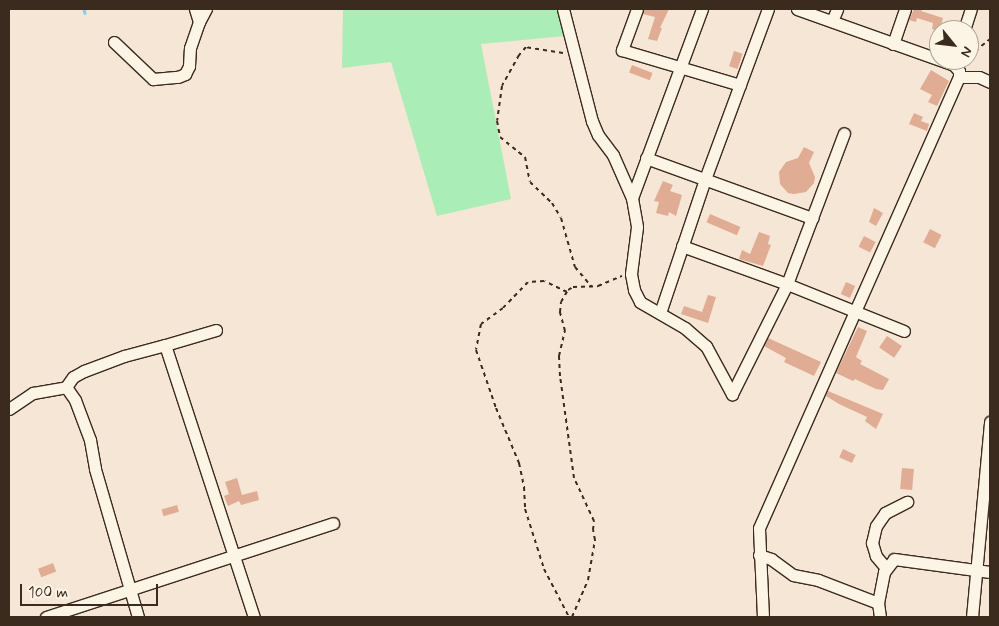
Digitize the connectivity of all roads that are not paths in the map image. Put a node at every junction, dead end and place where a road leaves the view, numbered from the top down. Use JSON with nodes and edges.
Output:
{"nodes":[{"id":1,"x":195,"y":9,"type":"edge"},
{"id":2,"x":206,"y":9,"type":"edge"},
{"id":3,"x":563,"y":9,"type":"edge"},
{"id":4,"x":637,"y":9,"type":"edge"},
{"id":5,"x":702,"y":9,"type":"edge"},
{"id":6,"x":768,"y":9,"type":"edge"},
{"id":7,"x":797,"y":9,"type":"edge"},
{"id":8,"x":837,"y":9,"type":"edge"},
{"id":9,"x":905,"y":9,"type":"edge"},
{"id":10,"x":832,"y":21,"type":"junction"},
{"id":11,"x":200,"y":22,"type":"junction"},
{"id":12,"x":114,"y":42,"type":"dead end"},
{"id":13,"x":893,"y":44,"type":"junction"},
{"id":14,"x":929,"y":55,"type":"edge"},
{"id":15,"x":681,"y":67,"type":"junction"},
{"id":16,"x":958,"y":70,"type":"edge"},
{"id":17,"x":959,"y":77,"type":"junction"},
{"id":18,"x":990,"y":82,"type":"edge"},
{"id":19,"x":740,"y":85,"type":"junction"},
{"id":20,"x":844,"y":133,"type":"dead end"},
{"id":21,"x":646,"y":158,"type":"junction"},
{"id":22,"x":704,"y":179,"type":"junction"},
{"id":23,"x":632,"y":198,"type":"junction"},
{"id":24,"x":812,"y":218,"type":"junction"},
{"id":25,"x":682,"y":246,"type":"junction"},
{"id":26,"x":787,"y":284,"type":"junction"},
{"id":27,"x":857,"y":312,"type":"junction"},
{"id":28,"x":660,"y":313,"type":"junction"},
{"id":29,"x":216,"y":330,"type":"dead end"},
{"id":30,"x":904,"y":331,"type":"dead end"},
{"id":31,"x":165,"y":345,"type":"junction"},
{"id":32,"x":66,"y":387,"type":"junction"},
{"id":33,"x":9,"y":409,"type":"edge"},
{"id":34,"x":990,"y":424,"type":"edge"},
{"id":35,"x":907,"y":502,"type":"dead end"},
{"id":36,"x":333,"y":523,"type":"dead end"},
{"id":37,"x":234,"y":555,"type":"junction"},
{"id":38,"x":759,"y":555,"type":"junction"},
{"id":39,"x":886,"y":568,"type":"junction"},
{"id":40,"x":975,"y":569,"type":"junction"},
{"id":41,"x":990,"y":572,"type":"edge"},
{"id":42,"x":130,"y":590,"type":"junction"},
{"id":43,"x":878,"y":603,"type":"junction"},
{"id":44,"x":46,"y":617,"type":"edge"},
{"id":45,"x":138,"y":617,"type":"edge"},
{"id":46,"x":254,"y":617,"type":"edge"},
{"id":47,"x":763,"y":617,"type":"edge"},
{"id":48,"x":880,"y":617,"type":"edge"},
{"id":49,"x":972,"y":617,"type":"edge"}],
"edges":[{"from":1,"to":11,"type":"street"},
{"from":2,"to":11,"type":"street"},
{"from":3,"to":23,"type":"street"},
{"from":4,"to":15,"type":"street"},
{"from":5,"to":15,"type":"street"},
{"from":6,"to":19,"type":"street"},
{"from":7,"to":10,"type":"street"},
{"from":8,"to":10,"type":"street"},
{"from":9,"to":13,"type":"street"},
{"from":10,"to":13,"type":"street"},
{"from":11,"to":12,"type":"street"},
{"from":13,"to":14,"type":"street"},
{"from":15,"to":19,"type":"street"},
{"from":15,"to":21,"type":"street"},
{"from":16,"to":17,"type":"street"},
{"from":17,"to":18,"type":"street"},
{"from":17,"to":27,"type":"street"},
{"from":19,"to":22,"type":"street"},
{"from":20,"to":24,"type":"street"},
{"from":21,"to":22,"type":"street"},
{"from":21,"to":23,"type":"street"},
{"from":22,"to":24,"type":"street"},
{"from":22,"to":25,"type":"street"},
{"from":23,"to":28,"type":"street"},
{"from":24,"to":26,"type":"street"},
{"from":25,"to":26,"type":"street"},
{"from":25,"to":28,"type":"street"},
{"from":26,"to":27,"type":"street"},
{"from":26,"to":28,"type":"street"},
{"from":27,"to":30,"type":"street"},
{"from":27,"to":38,"type":"street"},
{"from":29,"to":31,"type":"street"},
{"from":31,"to":32,"type":"street"},
{"from":31,"to":37,"type":"street"},
{"from":32,"to":33,"type":"street"},
{"from":32,"to":42,"type":"street"},
{"from":34,"to":40,"type":"street"},
{"from":35,"to":39,"type":"street"},
{"from":36,"to":37,"type":"street"},
{"from":37,"to":42,"type":"street"},
{"from":37,"to":46,"type":"street"},
{"from":38,"to":43,"type":"street"},
{"from":38,"to":47,"type":"street"},
{"from":39,"to":40,"type":"street"},
{"from":39,"to":43,"type":"street"},
{"from":40,"to":41,"type":"street"},
{"from":40,"to":49,"type":"street"},
{"from":42,"to":44,"type":"street"},
{"from":42,"to":45,"type":"street"},
{"from":43,"to":48,"type":"street"}]}
